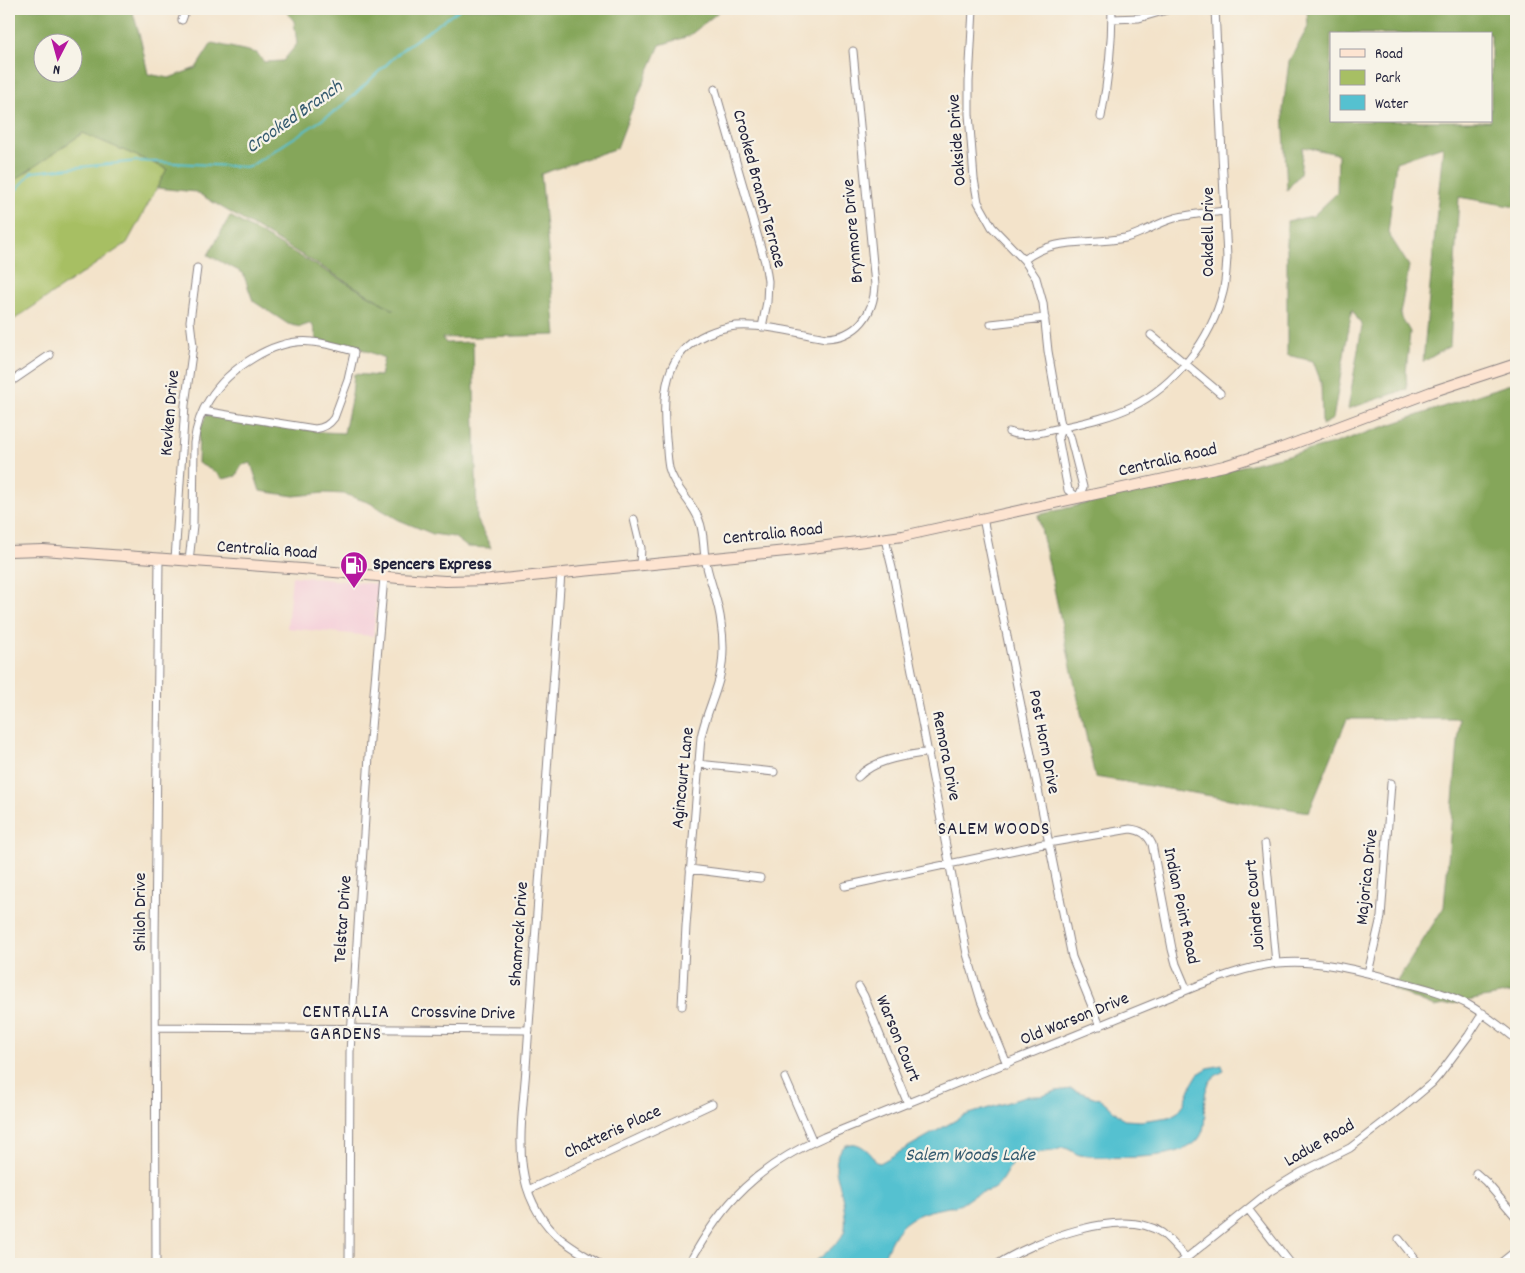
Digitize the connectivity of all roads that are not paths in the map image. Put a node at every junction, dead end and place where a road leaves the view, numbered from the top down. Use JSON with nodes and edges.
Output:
{"nodes":[{"id":1,"x":186,"y":9,"type":"edge"},
{"id":2,"x":974,"y":9,"type":"edge"},
{"id":3,"x":1112,"y":9,"type":"edge"},
{"id":4,"x":1170,"y":9,"type":"edge"},
{"id":5,"x":1215,"y":9,"type":"edge"},
{"id":6,"x":182,"y":20,"type":"dead end"},
{"id":7,"x":1112,"y":20,"type":"junction"},
{"id":8,"x":853,"y":51,"type":"dead end"},
{"id":9,"x":715,"y":89,"type":"dead end"},
{"id":10,"x":1100,"y":117,"type":"dead end"},
{"id":11,"x":1225,"y":211,"type":"junction"},
{"id":12,"x":1024,"y":260,"type":"junction"},
{"id":13,"x":197,"y":268,"type":"dead end"},
{"id":14,"x":1044,"y":318,"type":"junction"},
{"id":15,"x":991,"y":324,"type":"dead end"},
{"id":16,"x":762,"y":327,"type":"junction"},
{"id":17,"x":1151,"y":335,"type":"dead end"},
{"id":18,"x":50,"y":356,"type":"dead end"},
{"id":19,"x":1185,"y":364,"type":"junction"},
{"id":20,"x":1516,"y":364,"type":"edge"},
{"id":21,"x":9,"y":383,"type":"edge"},
{"id":22,"x":1220,"y":393,"type":"dead end"},
{"id":23,"x":203,"y":411,"type":"junction"},
{"id":24,"x":1062,"y":427,"type":"junction"},
{"id":25,"x":1009,"y":432,"type":"dead end"},
{"id":26,"x":1078,"y":498,"type":"junction"},
{"id":27,"x":634,"y":518,"type":"dead end"},
{"id":28,"x":983,"y":518,"type":"junction"},
{"id":29,"x":885,"y":539,"type":"junction"},
{"id":30,"x":9,"y":551,"type":"edge"},
{"id":31,"x":705,"y":558,"type":"junction"},
{"id":32,"x":158,"y":559,"type":"junction"},
{"id":33,"x":175,"y":560,"type":"junction"},
{"id":34,"x":189,"y":562,"type":"junction"},
{"id":35,"x":640,"y":565,"type":"junction"},
{"id":36,"x":561,"y":573,"type":"junction"},
{"id":37,"x":384,"y":577,"type":"junction"},
{"id":38,"x":928,"y":752,"type":"junction"},
{"id":39,"x":698,"y":764,"type":"junction"},
{"id":40,"x":774,"y":772,"type":"dead end"},
{"id":41,"x":858,"y":777,"type":"dead end"},
{"id":42,"x":1391,"y":782,"type":"dead end"},
{"id":43,"x":1048,"y":843,"type":"junction"},
{"id":44,"x":1265,"y":844,"type":"dead end"},
{"id":45,"x":950,"y":863,"type":"junction"},
{"id":46,"x":690,"y":869,"type":"junction"},
{"id":47,"x":760,"y":878,"type":"dead end"},
{"id":48,"x":845,"y":886,"type":"dead end"},
{"id":49,"x":1276,"y":964,"type":"junction"},
{"id":50,"x":1368,"y":973,"type":"junction"},
{"id":51,"x":859,"y":986,"type":"dead end"},
{"id":52,"x":1187,"y":990,"type":"junction"},
{"id":53,"x":682,"y":1006,"type":"dead end"},
{"id":54,"x":1483,"y":1013,"type":"junction"},
{"id":55,"x":1100,"y":1026,"type":"junction"},
{"id":56,"x":156,"y":1027,"type":"junction"},
{"id":57,"x":352,"y":1028,"type":"junction"},
{"id":58,"x":529,"y":1030,"type":"junction"},
{"id":59,"x":1516,"y":1039,"type":"edge"},
{"id":60,"x":1007,"y":1064,"type":"junction"},
{"id":61,"x":785,"y":1078,"type":"dead end"},
{"id":62,"x":712,"y":1104,"type":"dead end"},
{"id":63,"x":908,"y":1104,"type":"junction"},
{"id":64,"x":813,"y":1142,"type":"junction"},
{"id":65,"x":1476,"y":1173,"type":"dead end"},
{"id":66,"x":528,"y":1190,"type":"junction"},
{"id":67,"x":1248,"y":1209,"type":"junction"},
{"id":68,"x":1516,"y":1217,"type":"edge"},
{"id":69,"x":1399,"y":1239,"type":"dead end"},
{"id":70,"x":1516,"y":1252,"type":"edge"},
{"id":71,"x":1186,"y":1258,"type":"junction"},
{"id":72,"x":156,"y":1264,"type":"edge"},
{"id":73,"x":349,"y":1264,"type":"edge"},
{"id":74,"x":599,"y":1264,"type":"edge"},
{"id":75,"x":689,"y":1264,"type":"edge"},
{"id":76,"x":998,"y":1264,"type":"edge"},
{"id":77,"x":1179,"y":1264,"type":"edge"},
{"id":78,"x":1290,"y":1264,"type":"edge"},
{"id":79,"x":1420,"y":1264,"type":"edge"},
{"id":80,"x":1501,"y":1264,"type":"edge"}],
"edges":[{"from":1,"to":6,"type":"street"},
{"from":2,"to":12,"type":"street","name":"Oakside Drive"},
{"from":3,"to":7,"type":"street"},
{"from":4,"to":7,"type":"street"},
{"from":5,"to":11,"type":"street","name":"Oakdell Drive"},
{"from":7,"to":10,"type":"street"},
{"from":8,"to":16,"type":"street","name":"Brynmore Drive"},
{"from":9,"to":16,"type":"street","name":"Crooked Branch Terrace"},
{"from":11,"to":12,"type":"street"},
{"from":11,"to":19,"type":"street","name":"Oakdell Drive"},
{"from":12,"to":14,"type":"street","name":"Oakside Drive"},
{"from":13,"to":33,"type":"street","name":"Kevken Drive"},
{"from":14,"to":15,"type":"street"},
{"from":14,"to":24,"type":"street","name":"Oakside Drive"},
{"from":16,"to":31,"type":"street","name":"Brynmore Drive"},
{"from":17,"to":19,"type":"street"},
{"from":18,"to":21,"type":"street"},
{"from":19,"to":22,"type":"street"},
{"from":19,"to":24,"type":"street","name":"Oakdell Drive"},
{"from":20,"to":26,"type":"main road","name":"Centralia Road"},
{"from":23,"to":23,"type":"street"},
{"from":23,"to":34,"type":"street"},
{"from":24,"to":25,"type":"street","name":"Oakdell Drive"},
{"from":24,"to":26,"type":"street","name":"Oakside Drive"},
{"from":24,"to":26,"type":"street","name":"Oakside Drive"},
{"from":26,"to":28,"type":"main road","name":"Centralia Road"},
{"from":27,"to":35,"type":"street"},
{"from":28,"to":29,"type":"main road","name":"Centralia Road"},
{"from":28,"to":43,"type":"street","name":"Post Horn Drive"},
{"from":29,"to":31,"type":"main road","name":"Centralia Road"},
{"from":29,"to":38,"type":"street","name":"Remora Drive"},
{"from":30,"to":32,"type":"main road","name":"Centralia Road"},
{"from":31,"to":35,"type":"main road","name":"Centralia Road"},
{"from":31,"to":39,"type":"street","name":"Agincourt Lane"},
{"from":32,"to":33,"type":"main road","name":"Centralia Road"},
{"from":32,"to":56,"type":"street","name":"Shiloh Drive"},
{"from":33,"to":34,"type":"main road","name":"Centralia Road"},
{"from":34,"to":37,"type":"main road","name":"Centralia Road"},
{"from":35,"to":36,"type":"main road","name":"Centralia Road"},
{"from":36,"to":37,"type":"main road","name":"Centralia Road"},
{"from":36,"to":58,"type":"street","name":"Shamrock Drive"},
{"from":37,"to":57,"type":"street","name":"Telstar Drive"},
{"from":38,"to":41,"type":"street"},
{"from":38,"to":45,"type":"street","name":"Remora Drive"},
{"from":39,"to":40,"type":"street"},
{"from":39,"to":46,"type":"street","name":"Agincourt Lane"},
{"from":42,"to":50,"type":"street","name":"Majorica Drive"},
{"from":43,"to":45,"type":"street"},
{"from":43,"to":52,"type":"street","name":"Indian Point Road"},
{"from":43,"to":55,"type":"street","name":"Post Horn Drive"},
{"from":44,"to":49,"type":"street","name":"Joindre Court"},
{"from":45,"to":48,"type":"street"},
{"from":45,"to":60,"type":"street","name":"Remora Drive"},
{"from":46,"to":47,"type":"street"},
{"from":46,"to":53,"type":"street","name":"Agincourt Lane"},
{"from":49,"to":50,"type":"street","name":"Old Warson Drive"},
{"from":49,"to":52,"type":"street","name":"Old Warson Drive"},
{"from":50,"to":54,"type":"street","name":"Old Warson Drive"},
{"from":51,"to":63,"type":"street","name":"Warson Court"},
{"from":52,"to":55,"type":"street","name":"Old Warson Drive"},
{"from":54,"to":59,"type":"street","name":"Old Warson Drive"},
{"from":54,"to":67,"type":"street","name":"Ladue Road"},
{"from":55,"to":60,"type":"street","name":"Old Warson Drive"},
{"from":56,"to":57,"type":"street","name":"Crossvine Drive"},
{"from":56,"to":72,"type":"street","name":"Shiloh Drive"},
{"from":57,"to":58,"type":"street","name":"Crossvine Drive"},
{"from":57,"to":73,"type":"street","name":"Telstar Drive"},
{"from":58,"to":66,"type":"street","name":"Shamrock Drive"},
{"from":60,"to":63,"type":"street","name":"Old Warson Drive"},
{"from":61,"to":64,"type":"street"},
{"from":62,"to":66,"type":"street","name":"Chatteris Place"},
{"from":63,"to":64,"type":"street","name":"Old Warson Drive"},
{"from":64,"to":75,"type":"street","name":"Old Warson Drive"},
{"from":65,"to":68,"type":"street"},
{"from":66,"to":74,"type":"street","name":"Shamrock Drive"},
{"from":67,"to":71,"type":"street","name":"Ladue Road"},
{"from":67,"to":78,"type":"street"},
{"from":69,"to":79,"type":"street"},
{"from":70,"to":80,"type":"street"},
{"from":71,"to":76,"type":"street"},
{"from":71,"to":77,"type":"street","name":"Ladue Road"}]}
